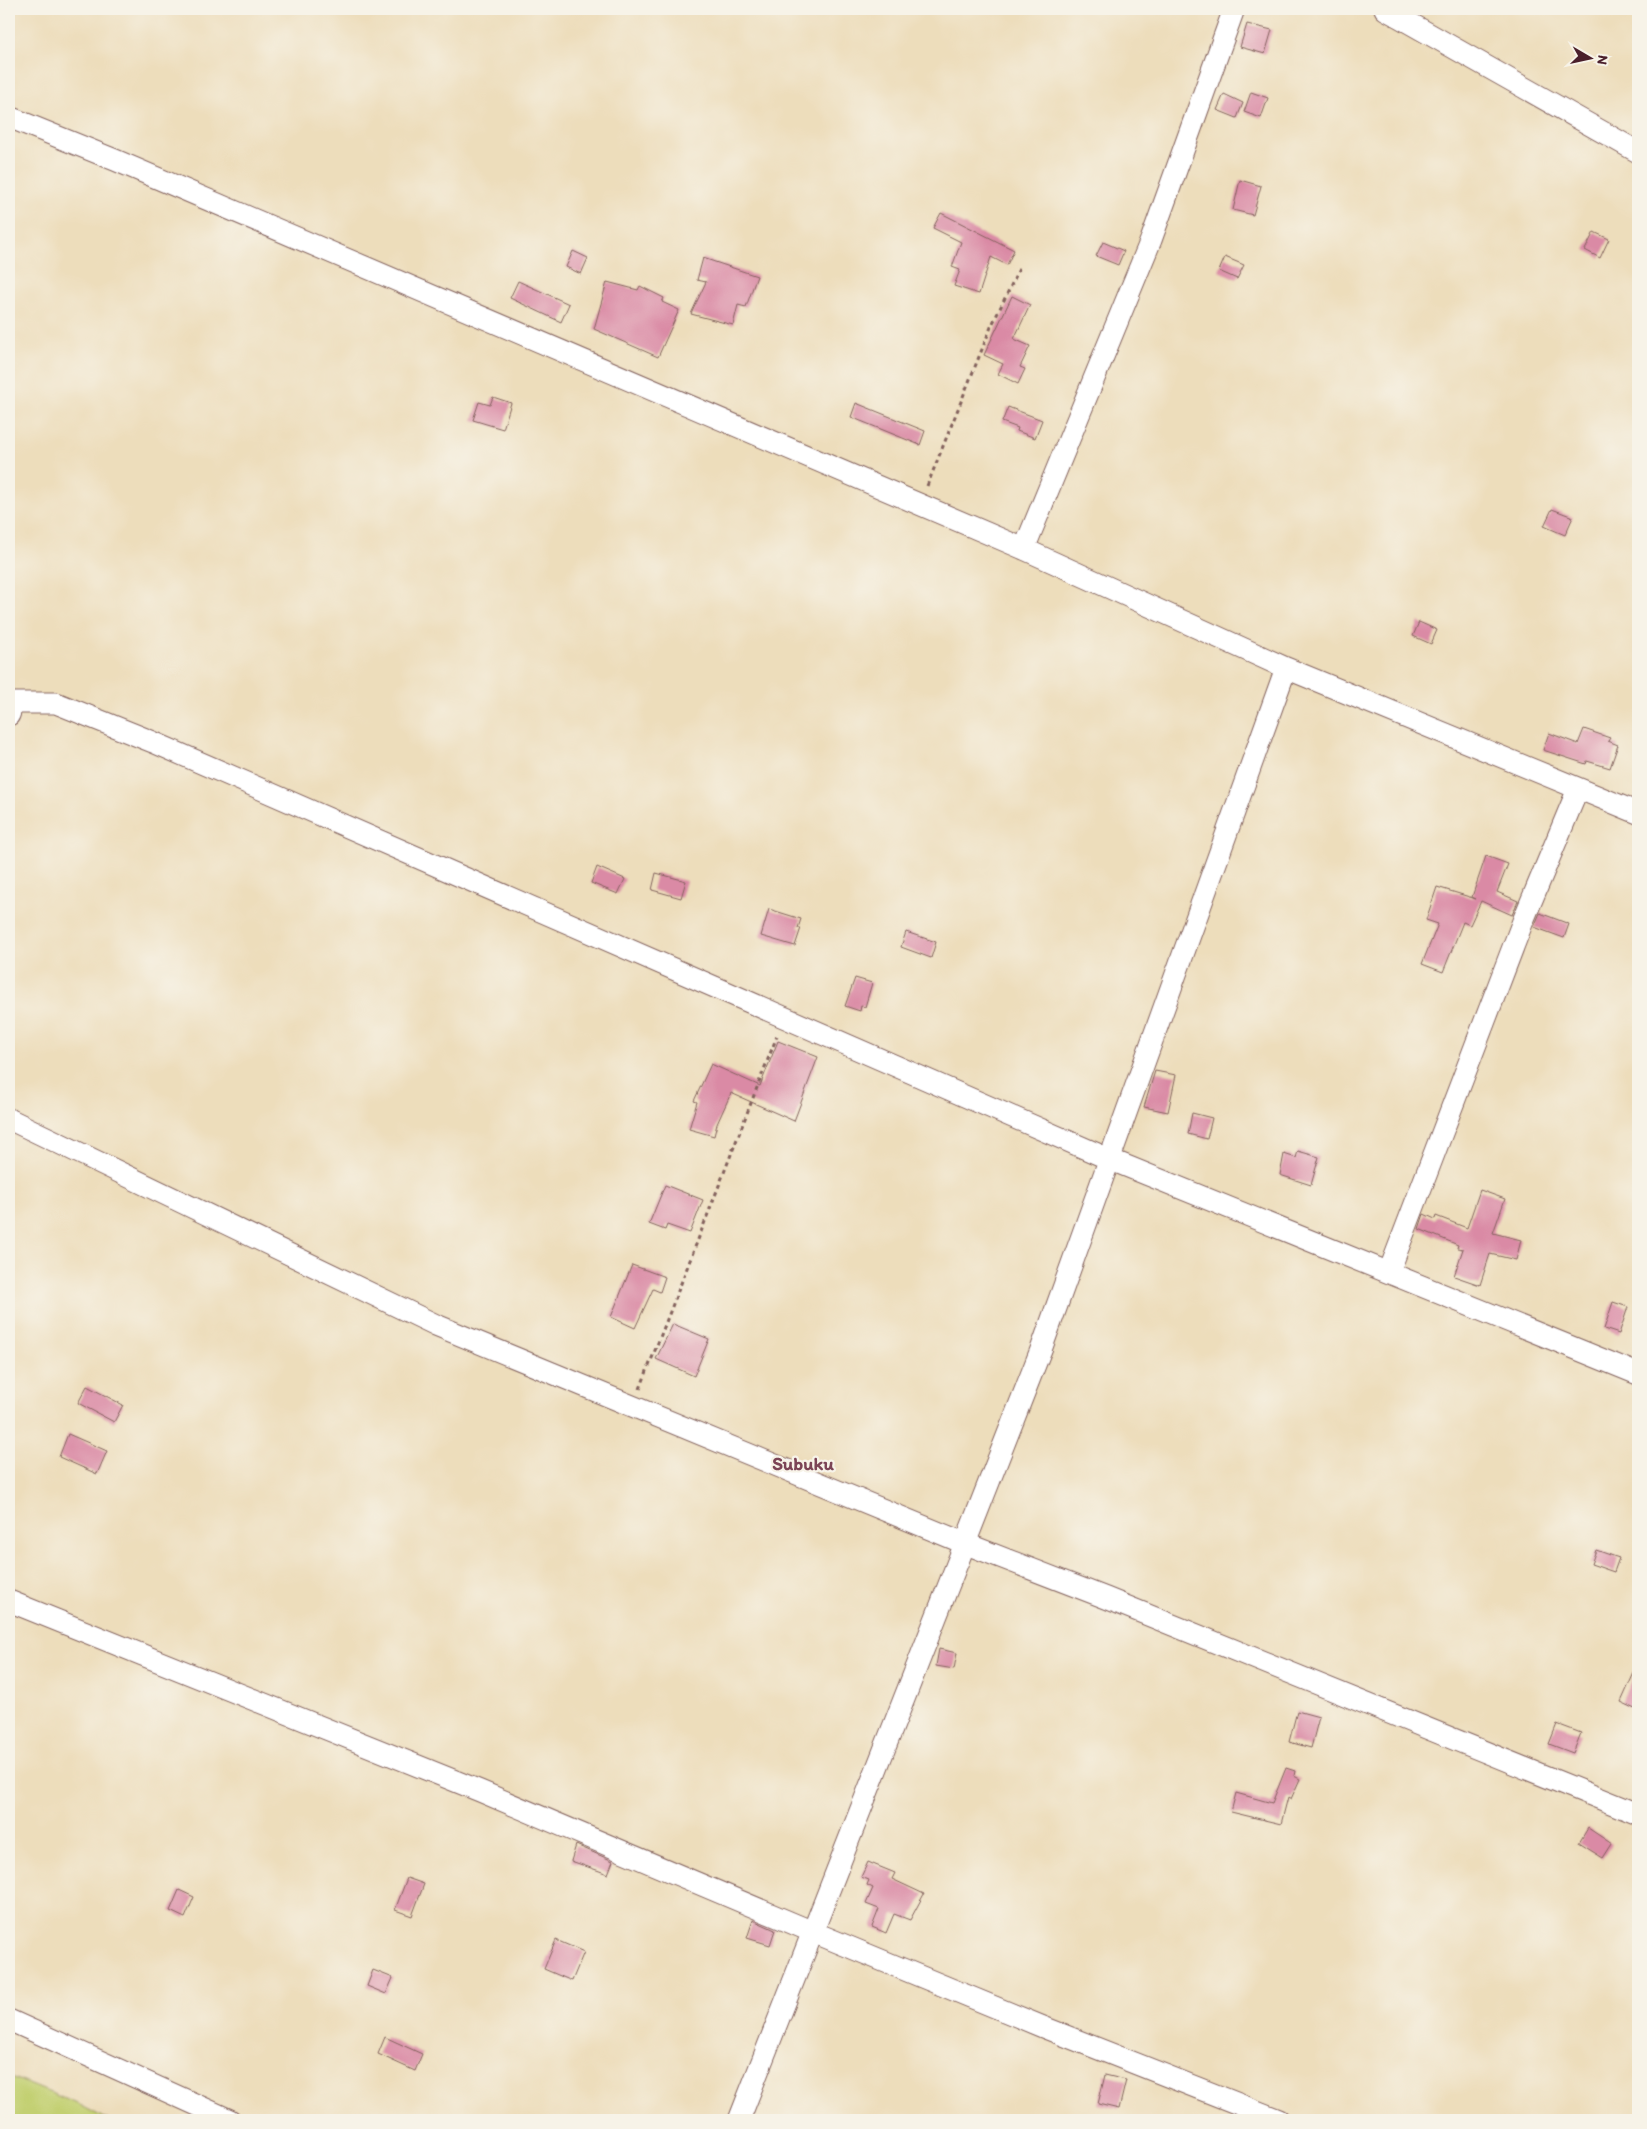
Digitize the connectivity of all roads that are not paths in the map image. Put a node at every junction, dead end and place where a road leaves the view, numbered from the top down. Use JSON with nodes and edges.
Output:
{"nodes":[{"id":1,"x":1234,"y":9,"type":"edge"},
{"id":2,"x":1385,"y":9,"type":"edge"},
{"id":3,"x":9,"y":118,"type":"edge"},
{"id":4,"x":1638,"y":152,"type":"edge"},
{"id":5,"x":1024,"y":549,"type":"junction"},
{"id":6,"x":1286,"y":668,"type":"junction"},
{"id":7,"x":9,"y":714,"type":"edge"},
{"id":8,"x":1578,"y":789,"type":"junction"},
{"id":9,"x":1638,"y":813,"type":"edge"},
{"id":10,"x":9,"y":1120,"type":"edge"},
{"id":11,"x":1109,"y":1159,"type":"junction"},
{"id":12,"x":1389,"y":1272,"type":"junction"},
{"id":13,"x":1638,"y":1374,"type":"edge"},
{"id":14,"x":964,"y":1543,"type":"junction"},
{"id":15,"x":9,"y":1601,"type":"edge"},
{"id":16,"x":1638,"y":1814,"type":"edge"},
{"id":17,"x":813,"y":1932,"type":"junction"},
{"id":18,"x":9,"y":2020,"type":"edge"},
{"id":19,"x":230,"y":2120,"type":"edge"},
{"id":20,"x":739,"y":2120,"type":"edge"},
{"id":21,"x":1279,"y":2120,"type":"edge"}],
"edges":[{"from":1,"to":5,"type":"street"},
{"from":2,"to":4,"type":"street"},
{"from":3,"to":5,"type":"street"},
{"from":5,"to":6,"type":"street"},
{"from":6,"to":8,"type":"street"},
{"from":6,"to":11,"type":"street"},
{"from":7,"to":11,"type":"street"},
{"from":8,"to":9,"type":"street"},
{"from":8,"to":12,"type":"street"},
{"from":10,"to":14,"type":"street"},
{"from":11,"to":12,"type":"street"},
{"from":11,"to":14,"type":"street"},
{"from":12,"to":13,"type":"street"},
{"from":14,"to":16,"type":"street"},
{"from":14,"to":17,"type":"street"},
{"from":15,"to":17,"type":"street"},
{"from":17,"to":20,"type":"street"},
{"from":17,"to":21,"type":"street"},
{"from":18,"to":19,"type":"street"}]}
